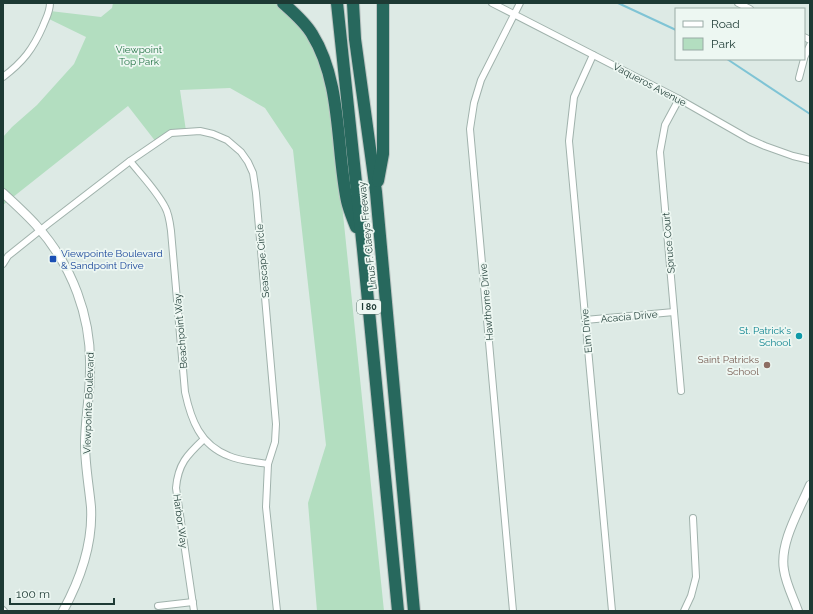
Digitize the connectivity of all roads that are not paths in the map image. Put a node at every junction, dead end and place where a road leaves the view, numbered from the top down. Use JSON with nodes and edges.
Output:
{"nodes":[{"id":1,"x":50,"y":3,"type":"edge"},
{"id":2,"x":283,"y":3,"type":"edge"},
{"id":3,"x":337,"y":3,"type":"edge"},
{"id":4,"x":353,"y":3,"type":"edge"},
{"id":5,"x":383,"y":3,"type":"edge"},
{"id":6,"x":492,"y":3,"type":"edge"},
{"id":7,"x":520,"y":3,"type":"edge"},
{"id":8,"x":738,"y":3,"type":"edge"},
{"id":9,"x":748,"y":8,"type":"edge"},
{"id":10,"x":514,"y":14,"type":"junction"},
{"id":11,"x":810,"y":45,"type":"edge"},
{"id":12,"x":593,"y":55,"type":"junction"},
{"id":13,"x":805,"y":56,"type":"edge"},
{"id":14,"x":804,"y":60,"type":"edge"},
{"id":15,"x":3,"y":77,"type":"edge"},
{"id":16,"x":799,"y":78,"type":"dead end"},
{"id":17,"x":679,"y":99,"type":"junction"},
{"id":18,"x":810,"y":160,"type":"edge"},
{"id":19,"x":130,"y":161,"type":"junction"},
{"id":20,"x":376,"y":192,"type":"junction"},
{"id":21,"x":3,"y":193,"type":"edge"},
{"id":22,"x":40,"y":230,"type":"junction"},
{"id":23,"x":363,"y":249,"type":"junction"},
{"id":24,"x":3,"y":264,"type":"edge"},
{"id":25,"x":674,"y":312,"type":"junction"},
{"id":26,"x":585,"y":320,"type":"junction"},
{"id":27,"x":681,"y":391,"type":"dead end"},
{"id":28,"x":204,"y":439,"type":"junction"},
{"id":29,"x":268,"y":464,"type":"junction"},
{"id":30,"x":810,"y":485,"type":"edge"},
{"id":31,"x":693,"y":518,"type":"dead end"},
{"id":32,"x":193,"y":602,"type":"junction"},
{"id":33,"x":158,"y":606,"type":"dead end"},
{"id":34,"x":63,"y":611,"type":"edge"},
{"id":35,"x":194,"y":611,"type":"edge"},
{"id":36,"x":277,"y":611,"type":"edge"},
{"id":37,"x":398,"y":611,"type":"edge"},
{"id":38,"x":414,"y":611,"type":"edge"},
{"id":39,"x":513,"y":611,"type":"edge"},
{"id":40,"x":612,"y":611,"type":"edge"},
{"id":41,"x":684,"y":611,"type":"edge"},
{"id":42,"x":798,"y":611,"type":"edge"}],
"edges":[{"from":1,"to":15,"type":"street"},
{"from":2,"to":23,"type":"highway"},
{"from":3,"to":23,"type":"highway","name":"Linus F. Claeys Freeway","number":"I 80"},
{"from":4,"to":20,"type":"highway","name":"Linus F. Claeys Freeway","number":"I 80"},
{"from":5,"to":20,"type":"highway"},
{"from":6,"to":10,"type":"street","name":"Vaqueros Avenue"},
{"from":7,"to":10,"type":"street","name":"Hawthorne Drive"},
{"from":8,"to":9,"type":"street"},
{"from":10,"to":12,"type":"street","name":"Vaqueros Avenue"},
{"from":10,"to":39,"type":"street","name":"Hawthorne Drive"},
{"from":11,"to":13,"type":"street"},
{"from":12,"to":17,"type":"street","name":"Vaqueros Avenue"},
{"from":12,"to":26,"type":"street","name":"Elm Drive"},
{"from":14,"to":16,"type":"street"},
{"from":17,"to":18,"type":"street","name":"Vaqueros Avenue"},
{"from":17,"to":25,"type":"street","name":"Spruce Court"},
{"from":19,"to":22,"type":"street","name":"Seascape Circle"},
{"from":19,"to":28,"type":"street","name":"Beachpoint Way"},
{"from":19,"to":29,"type":"street","name":"Seascape Circle"},
{"from":20,"to":38,"type":"highway","name":"Linus F. Claeys Freeway","number":"I 80"},
{"from":21,"to":22,"type":"street","name":"Viewpointe Boulevard"},
{"from":22,"to":24,"type":"street","name":"Seascape Circle"},
{"from":22,"to":34,"type":"street","name":"Viewpointe Boulevard"},
{"from":23,"to":37,"type":"highway","name":"Linus F. Claeys Freeway","number":"I 80"},
{"from":25,"to":26,"type":"street","name":"Acacia Drive"},
{"from":25,"to":27,"type":"street","name":"Spruce Court"},
{"from":26,"to":40,"type":"street","name":"Elm Drive"},
{"from":28,"to":29,"type":"street","name":"Beachpoint Way"},
{"from":28,"to":32,"type":"street","name":"Harbor Way"},
{"from":29,"to":36,"type":"street","name":"Seascape Circle"},
{"from":30,"to":42,"type":"street"},
{"from":31,"to":41,"type":"street"},
{"from":32,"to":33,"type":"street"},
{"from":32,"to":35,"type":"street","name":"Harbor Way"}]}
